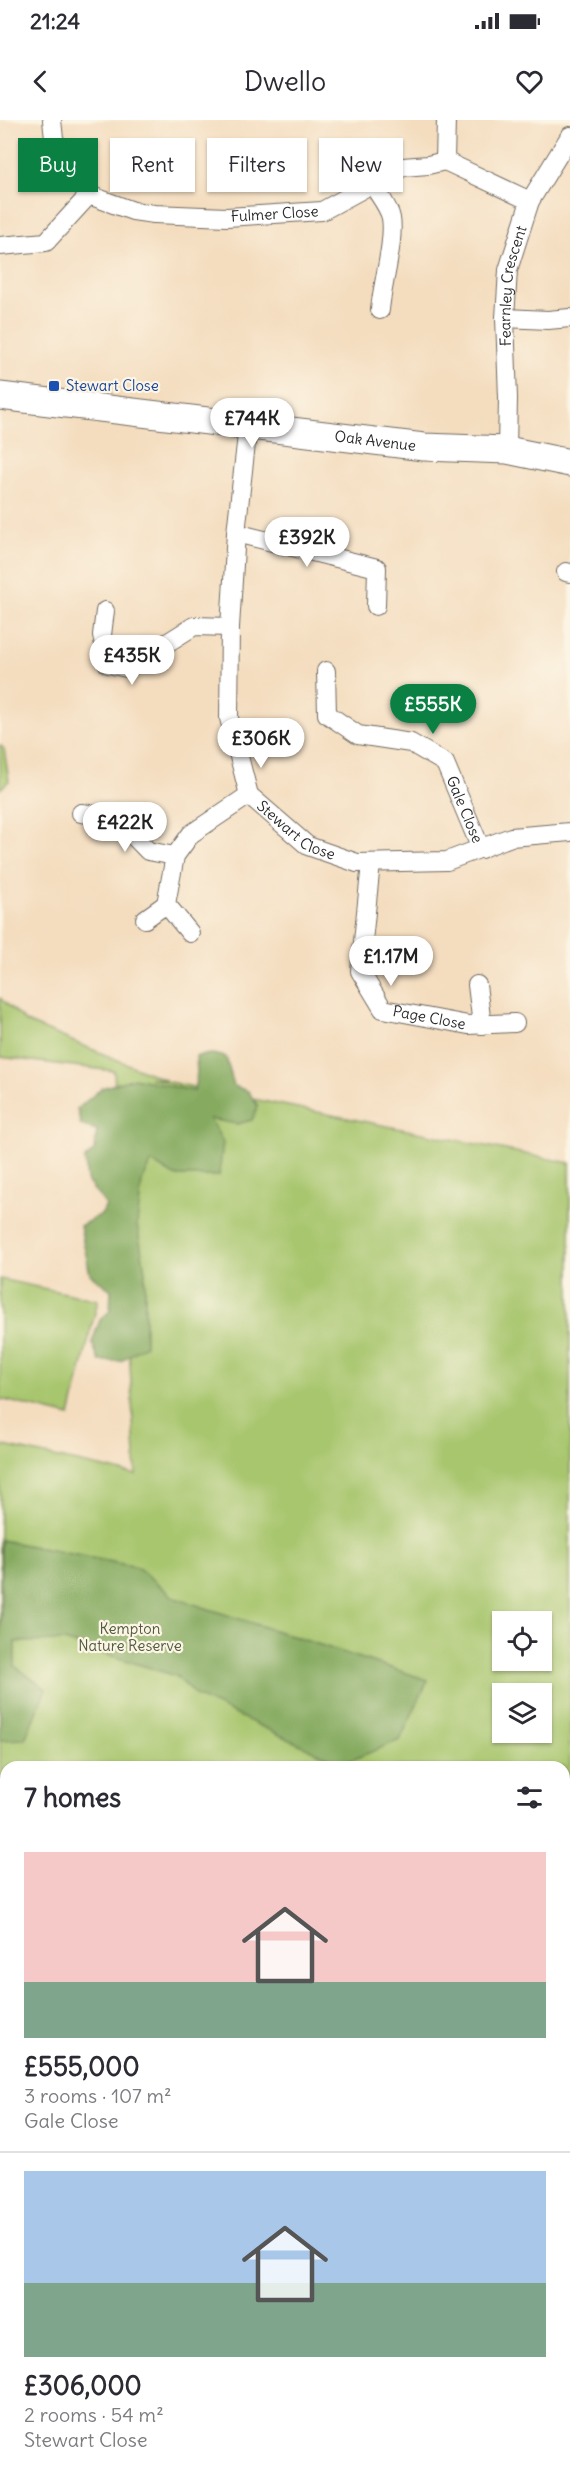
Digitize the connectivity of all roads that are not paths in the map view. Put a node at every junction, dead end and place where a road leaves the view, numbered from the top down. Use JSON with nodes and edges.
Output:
{"nodes":[{"id":1,"x":52,"y":120,"type":"edge"},
{"id":2,"x":446,"y":120,"type":"edge"},
{"id":3,"x":570,"y":136,"type":"edge"},
{"id":4,"x":445,"y":161,"type":"junction"},
{"id":5,"x":403,"y":167,"type":"edge"},
{"id":6,"x":359,"y":192,"type":"edge"},
{"id":7,"x":377,"y":192,"type":"edge"},
{"id":8,"x":90,"y":195,"type":"junction"},
{"id":9,"x":530,"y":201,"type":"junction"},
{"id":10,"x":0,"y":246,"type":"edge"},
{"id":11,"x":380,"y":310,"type":"dead end"},
{"id":12,"x":505,"y":318,"type":"junction"},
{"id":13,"x":570,"y":318,"type":"edge"},
{"id":14,"x":0,"y":396,"type":"edge"},
{"id":15,"x":248,"y":426,"type":"junction"},
{"id":16,"x":507,"y":450,"type":"junction"},
{"id":17,"x":570,"y":463,"type":"edge"},
{"id":18,"x":236,"y":533,"type":"junction"},
{"id":19,"x":376,"y":606,"type":"dead end"},
{"id":20,"x":105,"y":611,"type":"dead end"},
{"id":21,"x":230,"y":627,"type":"junction"},
{"id":22,"x":326,"y":671,"type":"dead end"},
{"id":23,"x":249,"y":795,"type":"junction"},
{"id":24,"x":81,"y":813,"type":"dead end"},
{"id":25,"x":570,"y":832,"type":"edge"},
{"id":26,"x":481,"y":849,"type":"junction"},
{"id":27,"x":175,"y":856,"type":"junction"},
{"id":28,"x":371,"y":863,"type":"junction"},
{"id":29,"x":166,"y":904,"type":"junction"},
{"id":30,"x":145,"y":919,"type":"dead end"},
{"id":31,"x":190,"y":933,"type":"dead end"},
{"id":32,"x":477,"y":985,"type":"dead end"},
{"id":33,"x":515,"y":1023,"type":"dead end"},
{"id":34,"x":482,"y":1025,"type":"junction"}],
"edges":[{"from":1,"to":8,"type":"street"},
{"from":2,"to":4,"type":"street"},
{"from":3,"to":9,"type":"street","name":"Fearnley Crescent"},
{"from":4,"to":5,"type":"street","name":"Fulmer Close"},
{"from":4,"to":9,"type":"street"},
{"from":6,"to":8,"type":"street","name":"Fulmer Close"},
{"from":7,"to":11,"type":"street"},
{"from":8,"to":10,"type":"street"},
{"from":9,"to":12,"type":"street","name":"Fearnley Crescent"},
{"from":12,"to":13,"type":"street"},
{"from":12,"to":16,"type":"street","name":"Fearnley Crescent"},
{"from":14,"to":15,"type":"street","name":"Oak Avenue"},
{"from":15,"to":16,"type":"street","name":"Oak Avenue"},
{"from":15,"to":18,"type":"street","name":"Stewart Close"},
{"from":16,"to":17,"type":"street","name":"Oak Avenue"},
{"from":18,"to":19,"type":"street"},
{"from":18,"to":21,"type":"street","name":"Stewart Close"},
{"from":20,"to":21,"type":"street"},
{"from":21,"to":23,"type":"street","name":"Stewart Close"},
{"from":22,"to":26,"type":"street","name":"Gale Close"},
{"from":23,"to":27,"type":"street"},
{"from":23,"to":28,"type":"street","name":"Stewart Close"},
{"from":24,"to":27,"type":"street"},
{"from":25,"to":26,"type":"street","name":"Stewart Close"},
{"from":26,"to":28,"type":"street","name":"Stewart Close"},
{"from":27,"to":29,"type":"street"},
{"from":28,"to":34,"type":"street","name":"Page Close"},
{"from":29,"to":30,"type":"street"},
{"from":29,"to":31,"type":"street"},
{"from":32,"to":34,"type":"street","name":"Page Close"},
{"from":33,"to":34,"type":"street","name":"Page Close"}]}
